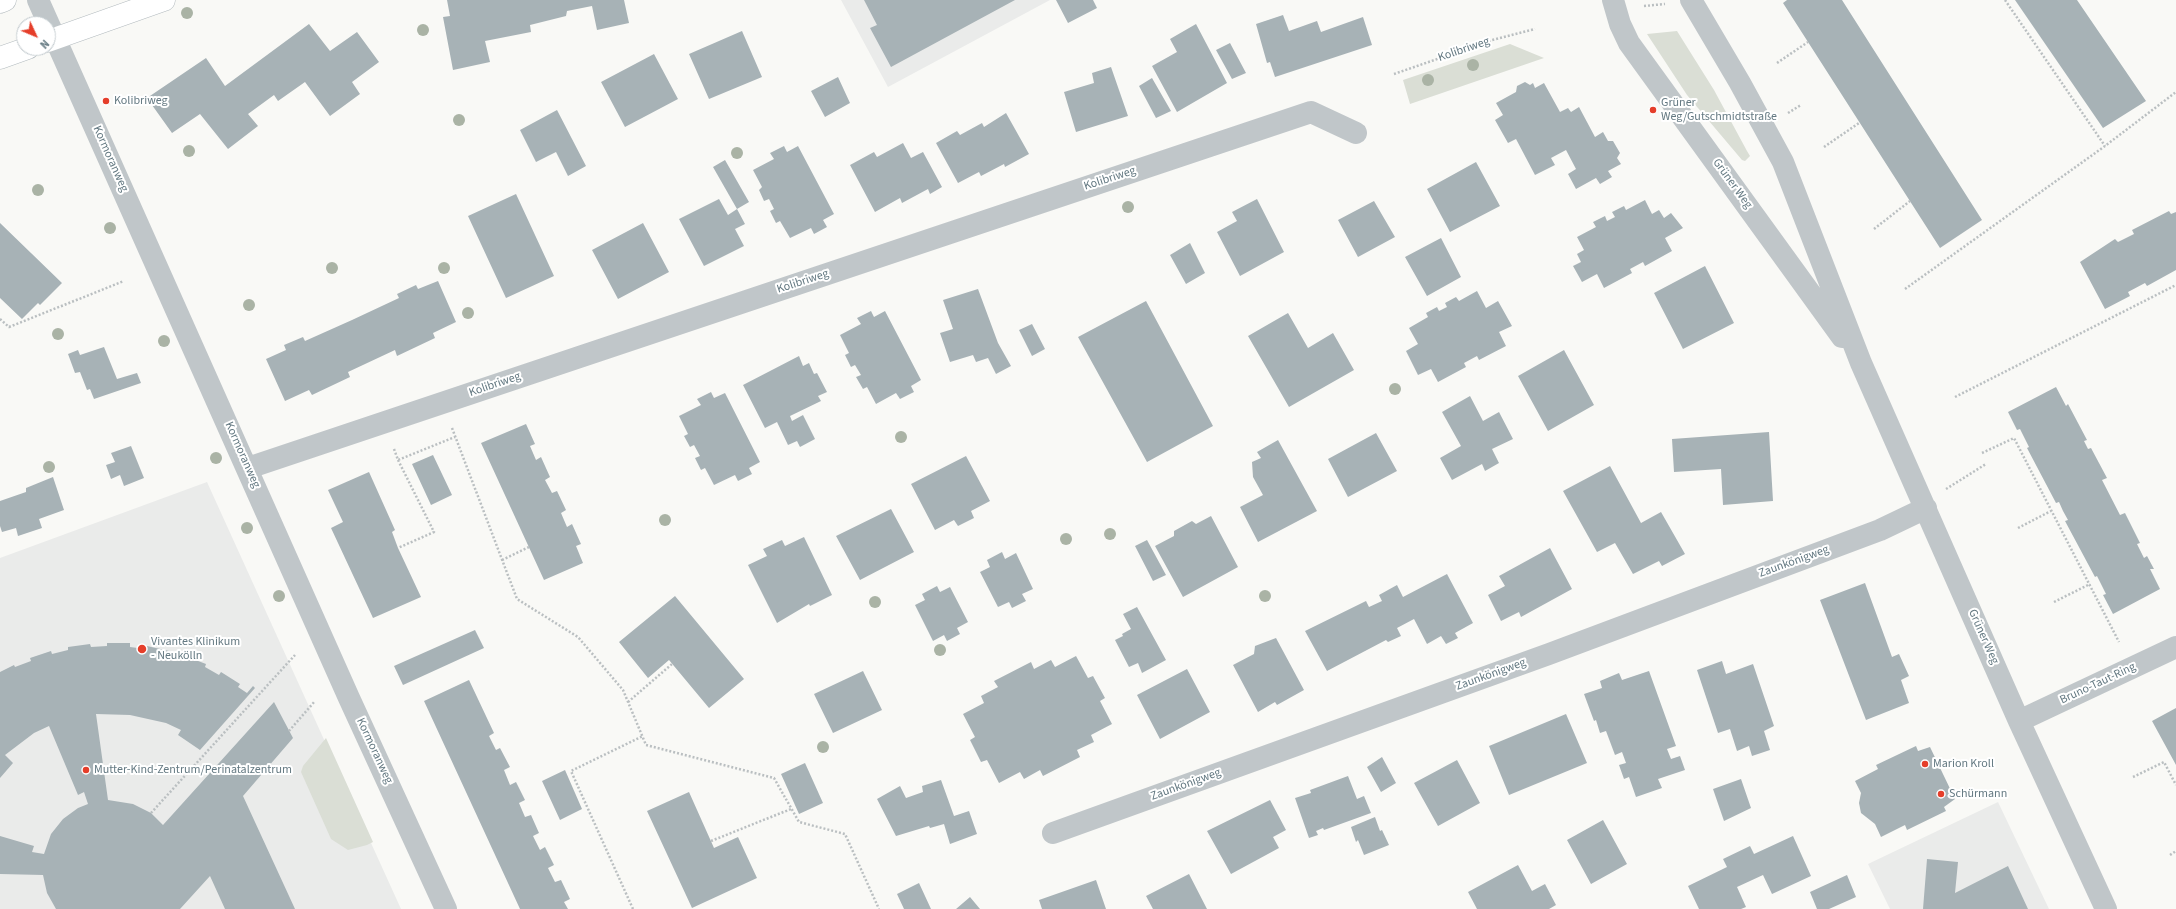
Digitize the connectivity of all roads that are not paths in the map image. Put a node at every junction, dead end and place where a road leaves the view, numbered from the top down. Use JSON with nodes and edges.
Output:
{"nodes":[{"id":1,"x":5,"y":0,"type":"edge"},
{"id":2,"x":38,"y":0,"type":"edge"},
{"id":3,"x":164,"y":0,"type":"edge"},
{"id":4,"x":1691,"y":0,"type":"edge"},
{"id":5,"x":0,"y":2,"type":"edge"},
{"id":6,"x":1614,"y":5,"type":"edge"},
{"id":7,"x":44,"y":16,"type":"edge"},
{"id":8,"x":56,"y":38,"type":"edge"},
{"id":9,"x":56,"y":48,"type":"edge"},
{"id":10,"x":16,"y":52,"type":"edge"},
{"id":11,"x":0,"y":58,"type":"edge"},
{"id":12,"x":1356,"y":132,"type":"dead end"},
{"id":13,"x":1861,"y":363,"type":"junction"},
{"id":14,"x":248,"y":468,"type":"junction"},
{"id":15,"x":1926,"y":508,"type":"junction"},
{"id":16,"x":2176,"y":647,"type":"edge"},
{"id":17,"x":2019,"y":720,"type":"junction"},
{"id":18,"x":1052,"y":834,"type":"dead end"},
{"id":19,"x":446,"y":909,"type":"edge"},
{"id":20,"x":2106,"y":909,"type":"edge"}],
"edges":[{"from":1,"to":5,"type":"street"},
{"from":2,"to":7,"type":"street","name":"Kormoranweg"},
{"from":3,"to":8,"type":"street"},
{"from":4,"to":13,"type":"street","name":"Grüner Weg"},
{"from":6,"to":13,"type":"street","name":"Grüner Weg"},
{"from":9,"to":14,"type":"street","name":"Kormoranweg"},
{"from":10,"to":11,"type":"street"},
{"from":12,"to":14,"type":"street","name":"Kolibriweg"},
{"from":13,"to":15,"type":"street","name":"Grüner Weg"},
{"from":14,"to":19,"type":"street","name":"Kormoranweg"},
{"from":15,"to":17,"type":"street","name":"Grüner Weg"},
{"from":15,"to":18,"type":"street","name":"Zaunkönigweg"},
{"from":16,"to":17,"type":"street","name":"Bruno-Taut-Ring"},
{"from":17,"to":20,"type":"street","name":"Grüner Weg"}]}
